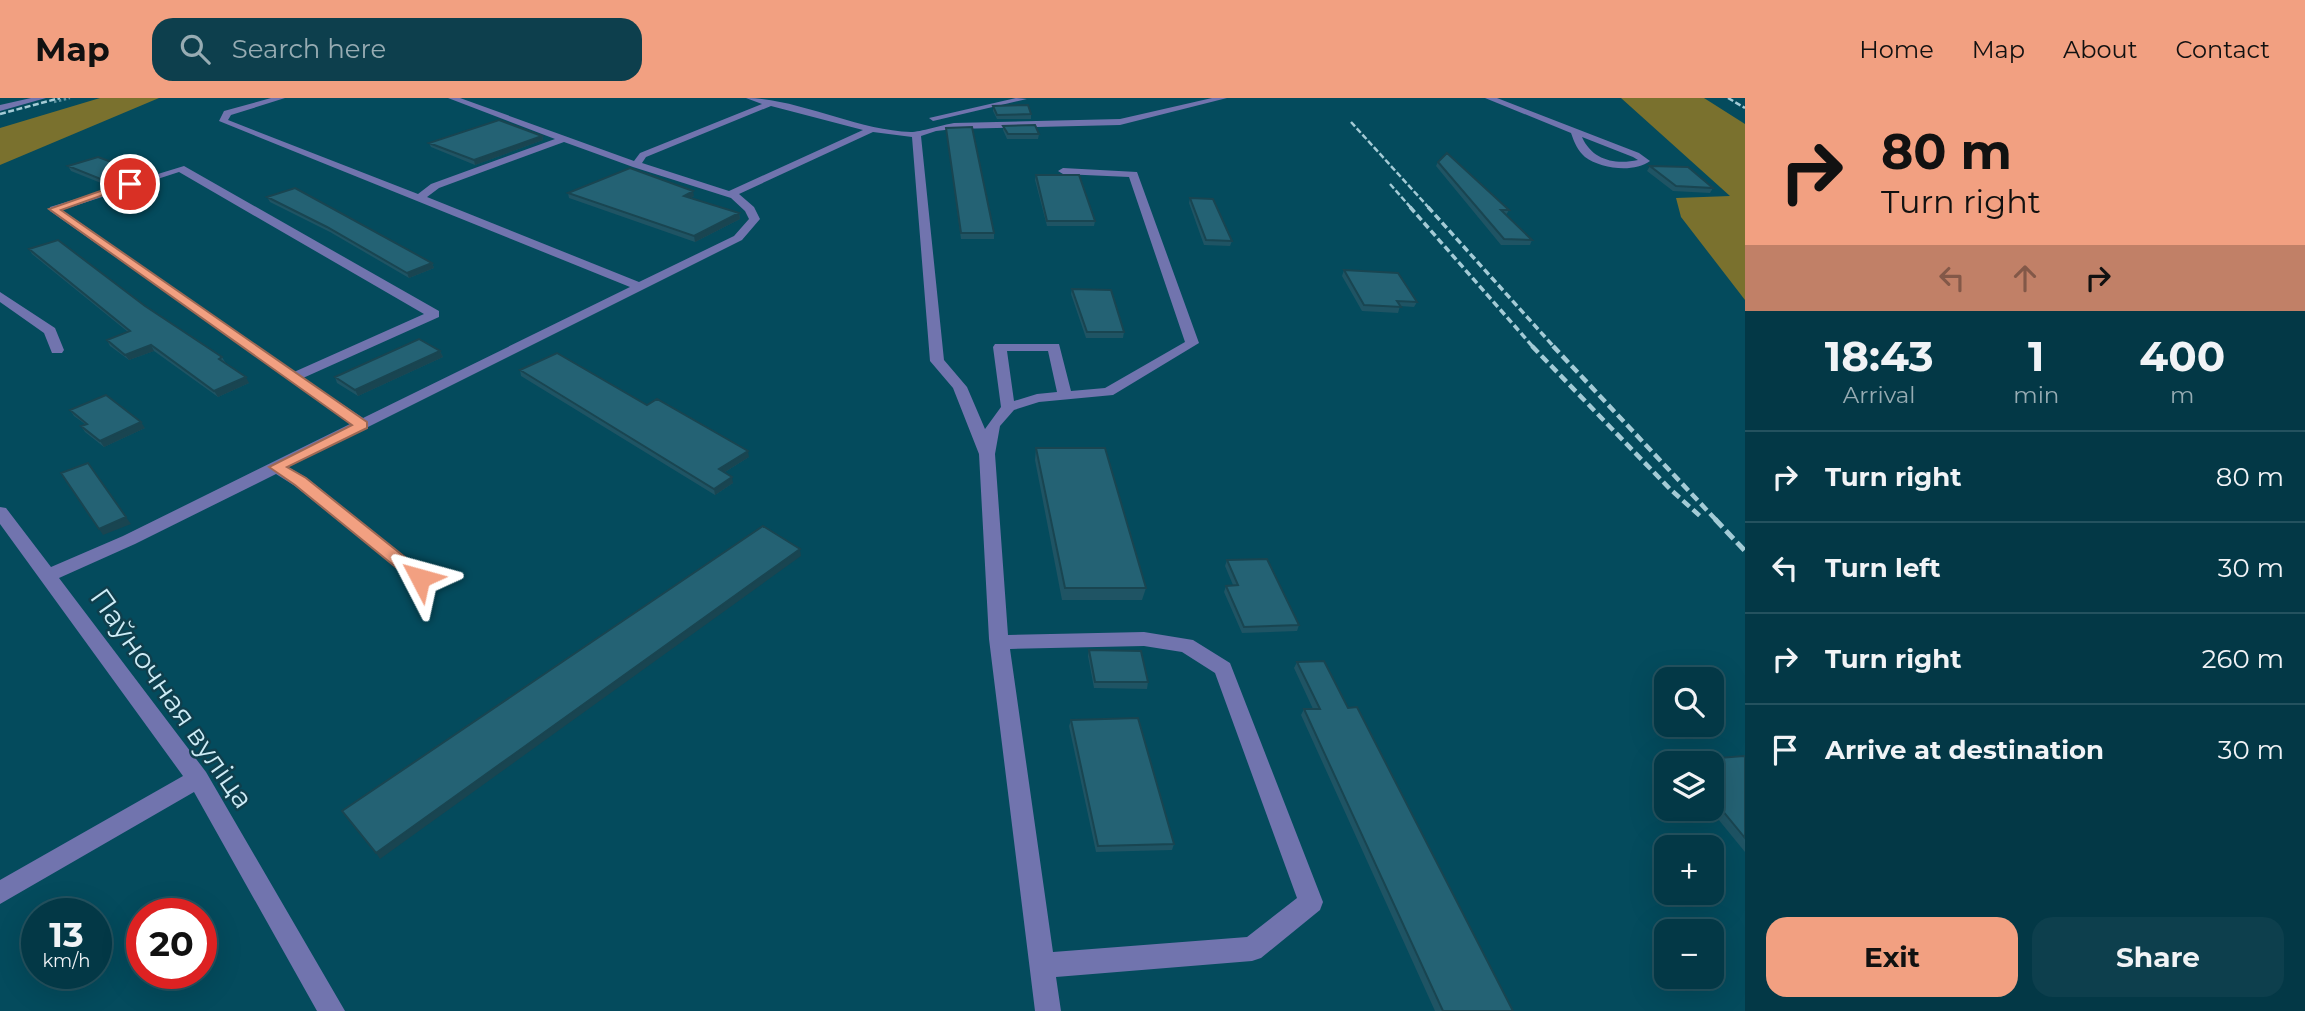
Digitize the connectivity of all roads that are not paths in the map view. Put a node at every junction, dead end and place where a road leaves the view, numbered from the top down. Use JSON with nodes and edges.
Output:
{"nodes":[{"id":1,"x":42,"y":98,"type":"edge"},
{"id":2,"x":281,"y":98,"type":"edge"},
{"id":3,"x":750,"y":98,"type":"edge"},
{"id":4,"x":1223,"y":98,"type":"edge"},
{"id":5,"x":1489,"y":98,"type":"edge"},
{"id":6,"x":451,"y":99,"type":"edge"},
{"id":7,"x":1023,"y":99,"type":"edge"},
{"id":8,"x":777,"y":101,"type":"edge"},
{"id":9,"x":0,"y":108,"type":"edge"},
{"id":10,"x":872,"y":129,"type":"junction"},
{"id":11,"x":1576,"y":132,"type":"junction"},
{"id":12,"x":919,"y":134,"type":"junction"},
{"id":13,"x":563,"y":139,"type":"junction"},
{"id":14,"x":636,"y":165,"type":"junction"},
{"id":15,"x":1063,"y":171,"type":"dead end"},
{"id":16,"x":729,"y":195,"type":"junction"},
{"id":17,"x":419,"y":198,"type":"junction"},
{"id":18,"x":641,"y":286,"type":"junction"},
{"id":19,"x":0,"y":296,"type":"edge"},
{"id":20,"x":57,"y":350,"type":"dead end"},
{"id":21,"x":293,"y":378,"type":"junction"},
{"id":22,"x":1065,"y":394,"type":"junction"},
{"id":23,"x":1008,"y":408,"type":"junction"},
{"id":24,"x":362,"y":425,"type":"junction"},
{"id":25,"x":987,"y":454,"type":"junction"},
{"id":26,"x":276,"y":467,"type":"junction"},
{"id":27,"x":0,"y":512,"type":"edge"},
{"id":28,"x":49,"y":575,"type":"junction"},
{"id":29,"x":420,"y":578,"type":"dead end"},
{"id":30,"x":1000,"y":642,"type":"junction"},
{"id":31,"x":198,"y":779,"type":"junction"},
{"id":32,"x":0,"y":893,"type":"edge"},
{"id":33,"x":1042,"y":965,"type":"junction"},
{"id":34,"x":328,"y":1005,"type":"edge"},
{"id":35,"x":1048,"y":1011,"type":"edge"}],
"edges":[{"from":1,"to":9,"type":"street"},
{"from":2,"to":17,"type":"street"},
{"from":3,"to":8,"type":"street"},
{"from":4,"to":12,"type":"street"},
{"from":5,"to":11,"type":"street"},
{"from":6,"to":13,"type":"street"},
{"from":7,"to":12,"type":"street"},
{"from":8,"to":10,"type":"street"},
{"from":8,"to":14,"type":"street"},
{"from":10,"to":12,"type":"street"},
{"from":10,"to":16,"type":"street"},
{"from":11,"to":11,"type":"street"},
{"from":12,"to":25,"type":"street"},
{"from":13,"to":14,"type":"street"},
{"from":13,"to":17,"type":"street"},
{"from":14,"to":16,"type":"street"},
{"from":15,"to":22,"type":"street"},
{"from":16,"to":18,"type":"street"},
{"from":17,"to":18,"type":"street"},
{"from":18,"to":24,"type":"street"},
{"from":19,"to":20,"type":"street"},
{"from":21,"to":21,"type":"street"},
{"from":21,"to":24,"type":"street"},
{"from":22,"to":23,"type":"street"},
{"from":22,"to":23,"type":"street"},
{"from":23,"to":25,"type":"street"},
{"from":24,"to":26,"type":"street"},
{"from":25,"to":30,"type":"street"},
{"from":26,"to":28,"type":"street"},
{"from":26,"to":29,"type":"street"},
{"from":27,"to":28,"type":"street","name":"Паўночная вуліца"},
{"from":28,"to":31,"type":"street","name":"Паўночная вуліца"},
{"from":30,"to":33,"type":"street"},
{"from":30,"to":33,"type":"street"},
{"from":31,"to":32,"type":"street"},
{"from":31,"to":34,"type":"street","name":"Паўночная вуліца"},
{"from":33,"to":35,"type":"street"}]}
